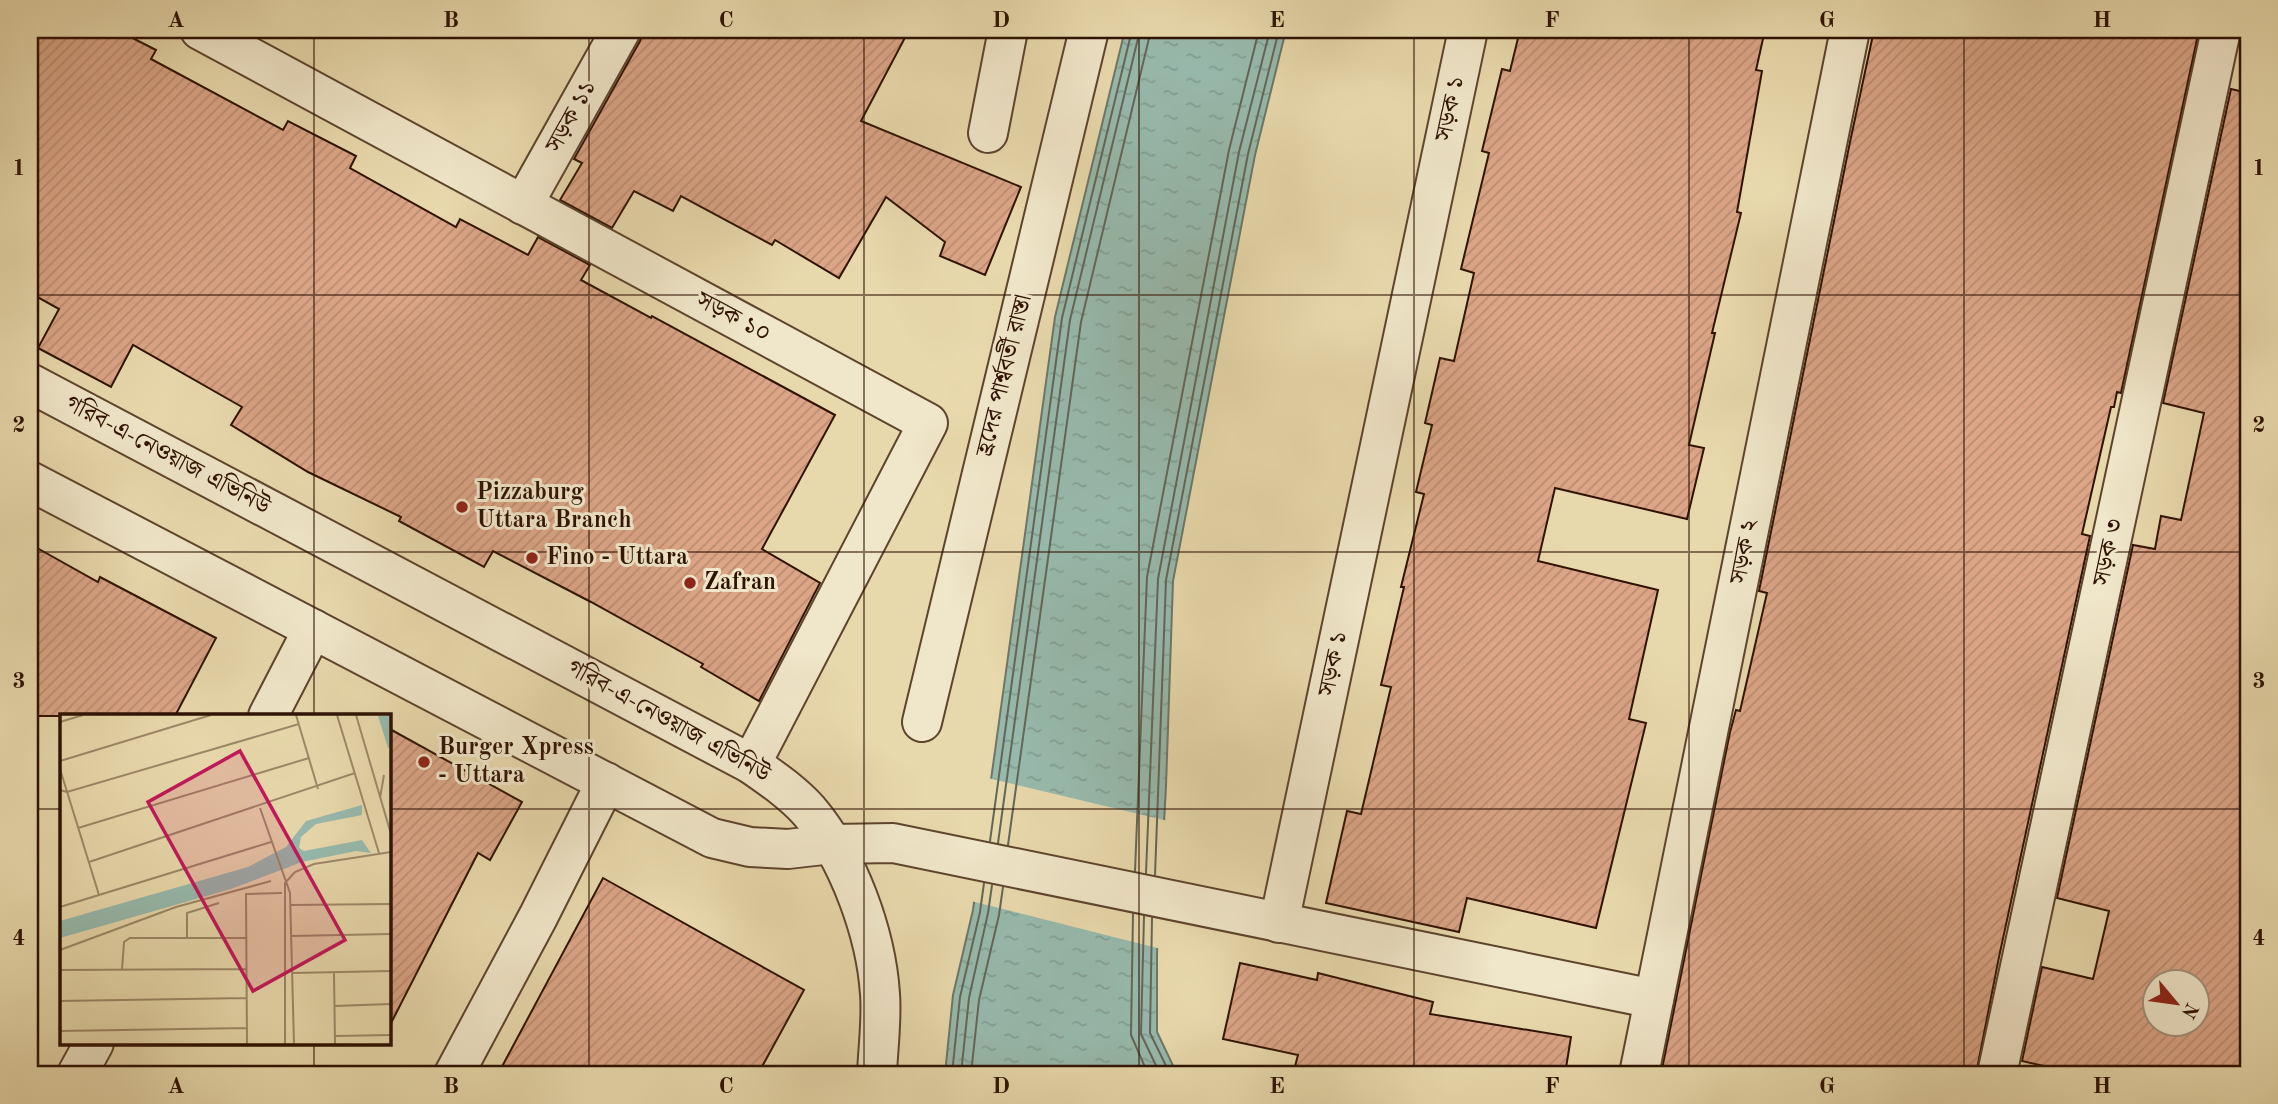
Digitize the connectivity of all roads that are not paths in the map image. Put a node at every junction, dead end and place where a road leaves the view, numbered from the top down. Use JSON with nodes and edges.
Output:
{"nodes":[{"id":1,"x":200,"y":30,"type":"edge"},
{"id":2,"x":621,"y":30,"type":"edge"},
{"id":3,"x":1008,"y":30,"type":"edge"},
{"id":4,"x":1089,"y":30,"type":"edge"},
{"id":5,"x":1468,"y":30,"type":"edge"},
{"id":6,"x":1850,"y":30,"type":"edge"},
{"id":7,"x":2221,"y":30,"type":"edge"},
{"id":8,"x":246,"y":41,"type":"edge"},
{"id":9,"x":988,"y":133,"type":"dead end"},
{"id":10,"x":523,"y":205,"type":"junction"},
{"id":11,"x":30,"y":383,"type":"edge"},
{"id":12,"x":30,"y":481,"type":"edge"},
{"id":13,"x":313,"y":629,"type":"junction"},
{"id":14,"x":269,"y":714,"type":"edge"},
{"id":15,"x":922,"y":722,"type":"dead end"},
{"id":16,"x":751,"y":764,"type":"junction"},
{"id":17,"x":606,"y":782,"type":"junction"},
{"id":18,"x":832,"y":844,"type":"junction"},
{"id":19,"x":1279,"y":923,"type":"junction"},
{"id":20,"x":1654,"y":999,"type":"junction"},
{"id":21,"x":93,"y":1044,"type":"edge"},
{"id":22,"x":77,"y":1074,"type":"edge"},
{"id":23,"x":454,"y":1074,"type":"edge"},
{"id":24,"x":877,"y":1074,"type":"edge"},
{"id":25,"x":1639,"y":1074,"type":"edge"},
{"id":26,"x":1997,"y":1074,"type":"edge"}],
"edges":[{"from":1,"to":8,"type":"street","name":"সড়ক ১০"},
{"from":2,"to":10,"type":"street","name":"সড়ক ১১"},
{"from":3,"to":9,"type":"street"},
{"from":4,"to":15,"type":"street","name":"হ্রদের পার্শ্ববর্তী রাস্তা"},
{"from":5,"to":19,"type":"street","name":"সড়ক ১"},
{"from":6,"to":20,"type":"street","name":"সড়ক ২"},
{"from":7,"to":26,"type":"street","name":"সড়ক ৩"},
{"from":8,"to":10,"type":"street","name":"সড়ক ১০"},
{"from":10,"to":16,"type":"street","name":"সড়ক ১০"},
{"from":11,"to":16,"type":"street","name":"গরিব-এ-নেওয়াজ এভিনিউ"},
{"from":12,"to":13,"type":"street"},
{"from":13,"to":14,"type":"street"},
{"from":13,"to":17,"type":"street"},
{"from":16,"to":18,"type":"street","name":"গরিব-এ-নেওয়াজ এভিনিউ"},
{"from":17,"to":18,"type":"street"},
{"from":17,"to":23,"type":"street"},
{"from":18,"to":19,"type":"street"},
{"from":18,"to":24,"type":"street","name":"গরিব-এ-নেওয়াজ এভিনিউ"},
{"from":19,"to":20,"type":"street"},
{"from":20,"to":25,"type":"street","name":"সড়ক ২"},
{"from":21,"to":22,"type":"street"}]}
